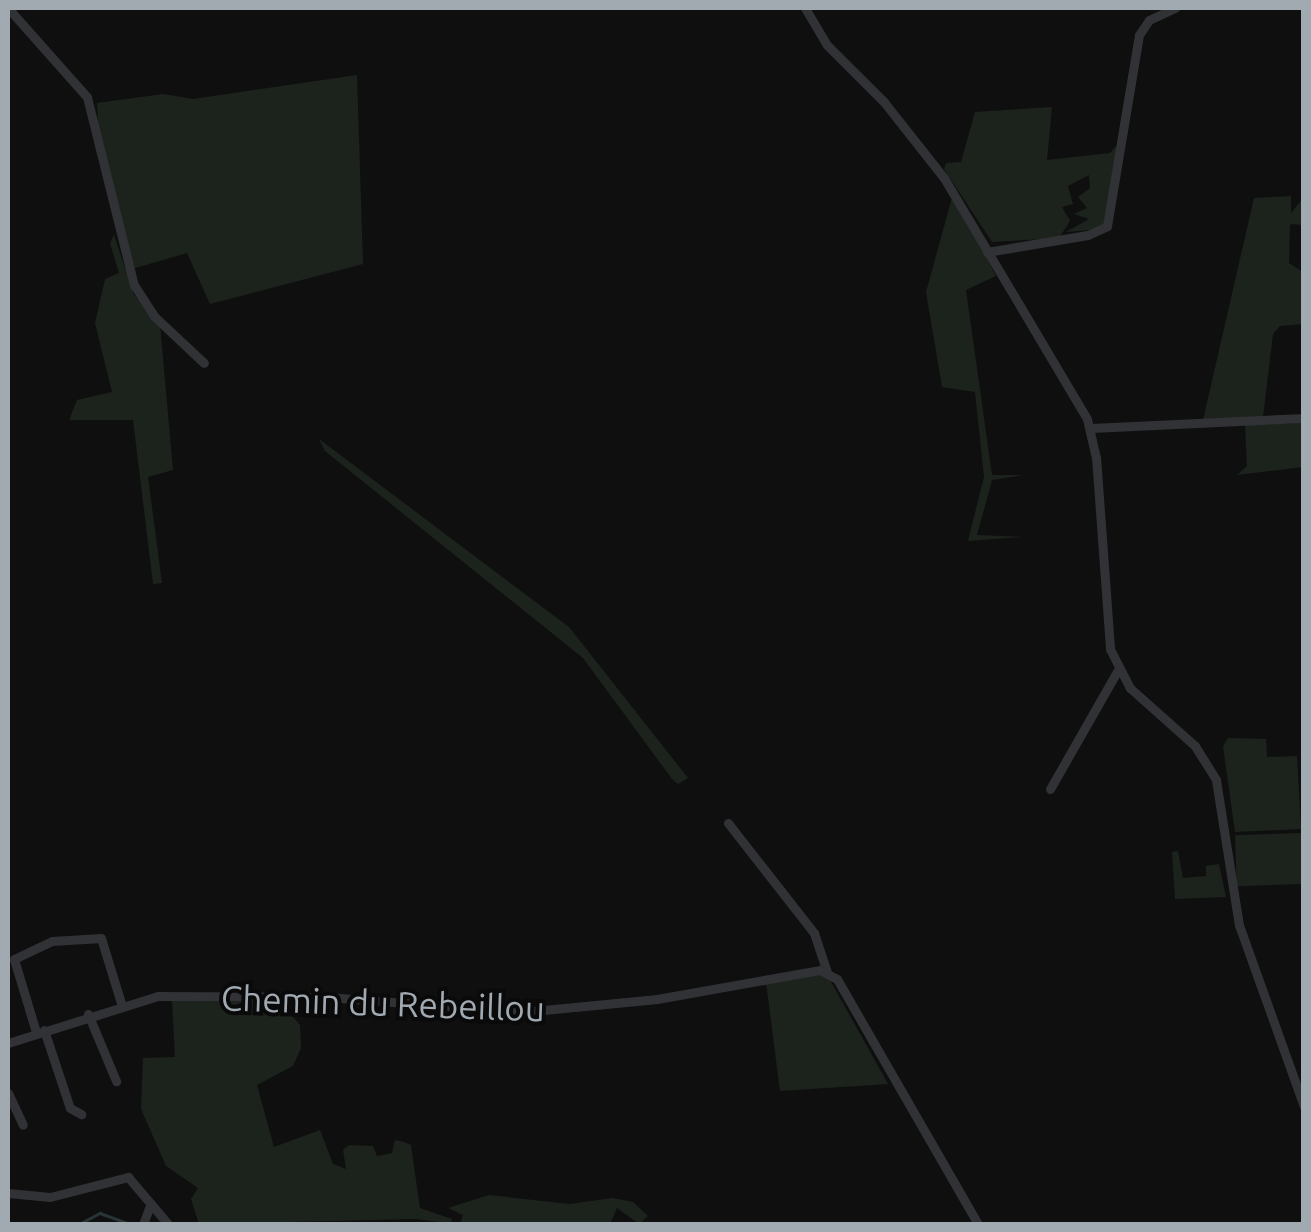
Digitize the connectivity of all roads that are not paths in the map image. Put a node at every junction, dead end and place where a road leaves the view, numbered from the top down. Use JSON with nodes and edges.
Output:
{"nodes":[{"id":1,"x":8,"y":8,"type":"edge"},
{"id":2,"x":805,"y":8,"type":"edge"},
{"id":3,"x":1174,"y":8,"type":"edge"},
{"id":4,"x":987,"y":252,"type":"junction"},
{"id":5,"x":204,"y":363,"type":"dead end"},
{"id":6,"x":1304,"y":418,"type":"edge"},
{"id":7,"x":1091,"y":428,"type":"junction"},
{"id":8,"x":1118,"y":670,"type":"junction"},
{"id":9,"x":1050,"y":789,"type":"dead end"},
{"id":10,"x":728,"y":823,"type":"dead end"},
{"id":11,"x":12,"y":956,"type":"edge"},
{"id":12,"x":827,"y":972,"type":"junction"},
{"id":13,"x":121,"y":1003,"type":"junction"},
{"id":14,"x":88,"y":1014,"type":"junction"},
{"id":15,"x":40,"y":1031,"type":"junction"},
{"id":16,"x":8,"y":1043,"type":"edge"},
{"id":17,"x":116,"y":1082,"type":"dead end"},
{"id":18,"x":8,"y":1093,"type":"edge"},
{"id":19,"x":1304,"y":1107,"type":"edge"},
{"id":20,"x":80,"y":1114,"type":"dead end"},
{"id":21,"x":23,"y":1125,"type":"dead end"},
{"id":22,"x":8,"y":1194,"type":"edge"},
{"id":23,"x":151,"y":1203,"type":"junction"},
{"id":24,"x":144,"y":1224,"type":"edge"},
{"id":25,"x":168,"y":1224,"type":"edge"},
{"id":26,"x":978,"y":1224,"type":"edge"}],
"edges":[{"from":1,"to":5,"type":"street"},
{"from":2,"to":4,"type":"street"},
{"from":3,"to":4,"type":"street"},
{"from":4,"to":7,"type":"street"},
{"from":6,"to":7,"type":"street"},
{"from":7,"to":8,"type":"street"},
{"from":8,"to":9,"type":"street"},
{"from":8,"to":19,"type":"street"},
{"from":10,"to":12,"type":"street"},
{"from":11,"to":13,"type":"street"},
{"from":11,"to":15,"type":"street"},
{"from":12,"to":13,"type":"street","name":"Chemin du Rebeillou"},
{"from":12,"to":26,"type":"street"},
{"from":13,"to":14,"type":"street","name":"Chemin du Rebeillou"},
{"from":14,"to":15,"type":"street","name":"Chemin du Rebeillou"},
{"from":14,"to":17,"type":"street"},
{"from":15,"to":16,"type":"street","name":"Chemin du Rebeillou"},
{"from":15,"to":20,"type":"street"},
{"from":18,"to":21,"type":"street"},
{"from":22,"to":23,"type":"street"},
{"from":23,"to":24,"type":"street"},
{"from":23,"to":25,"type":"street"}]}
